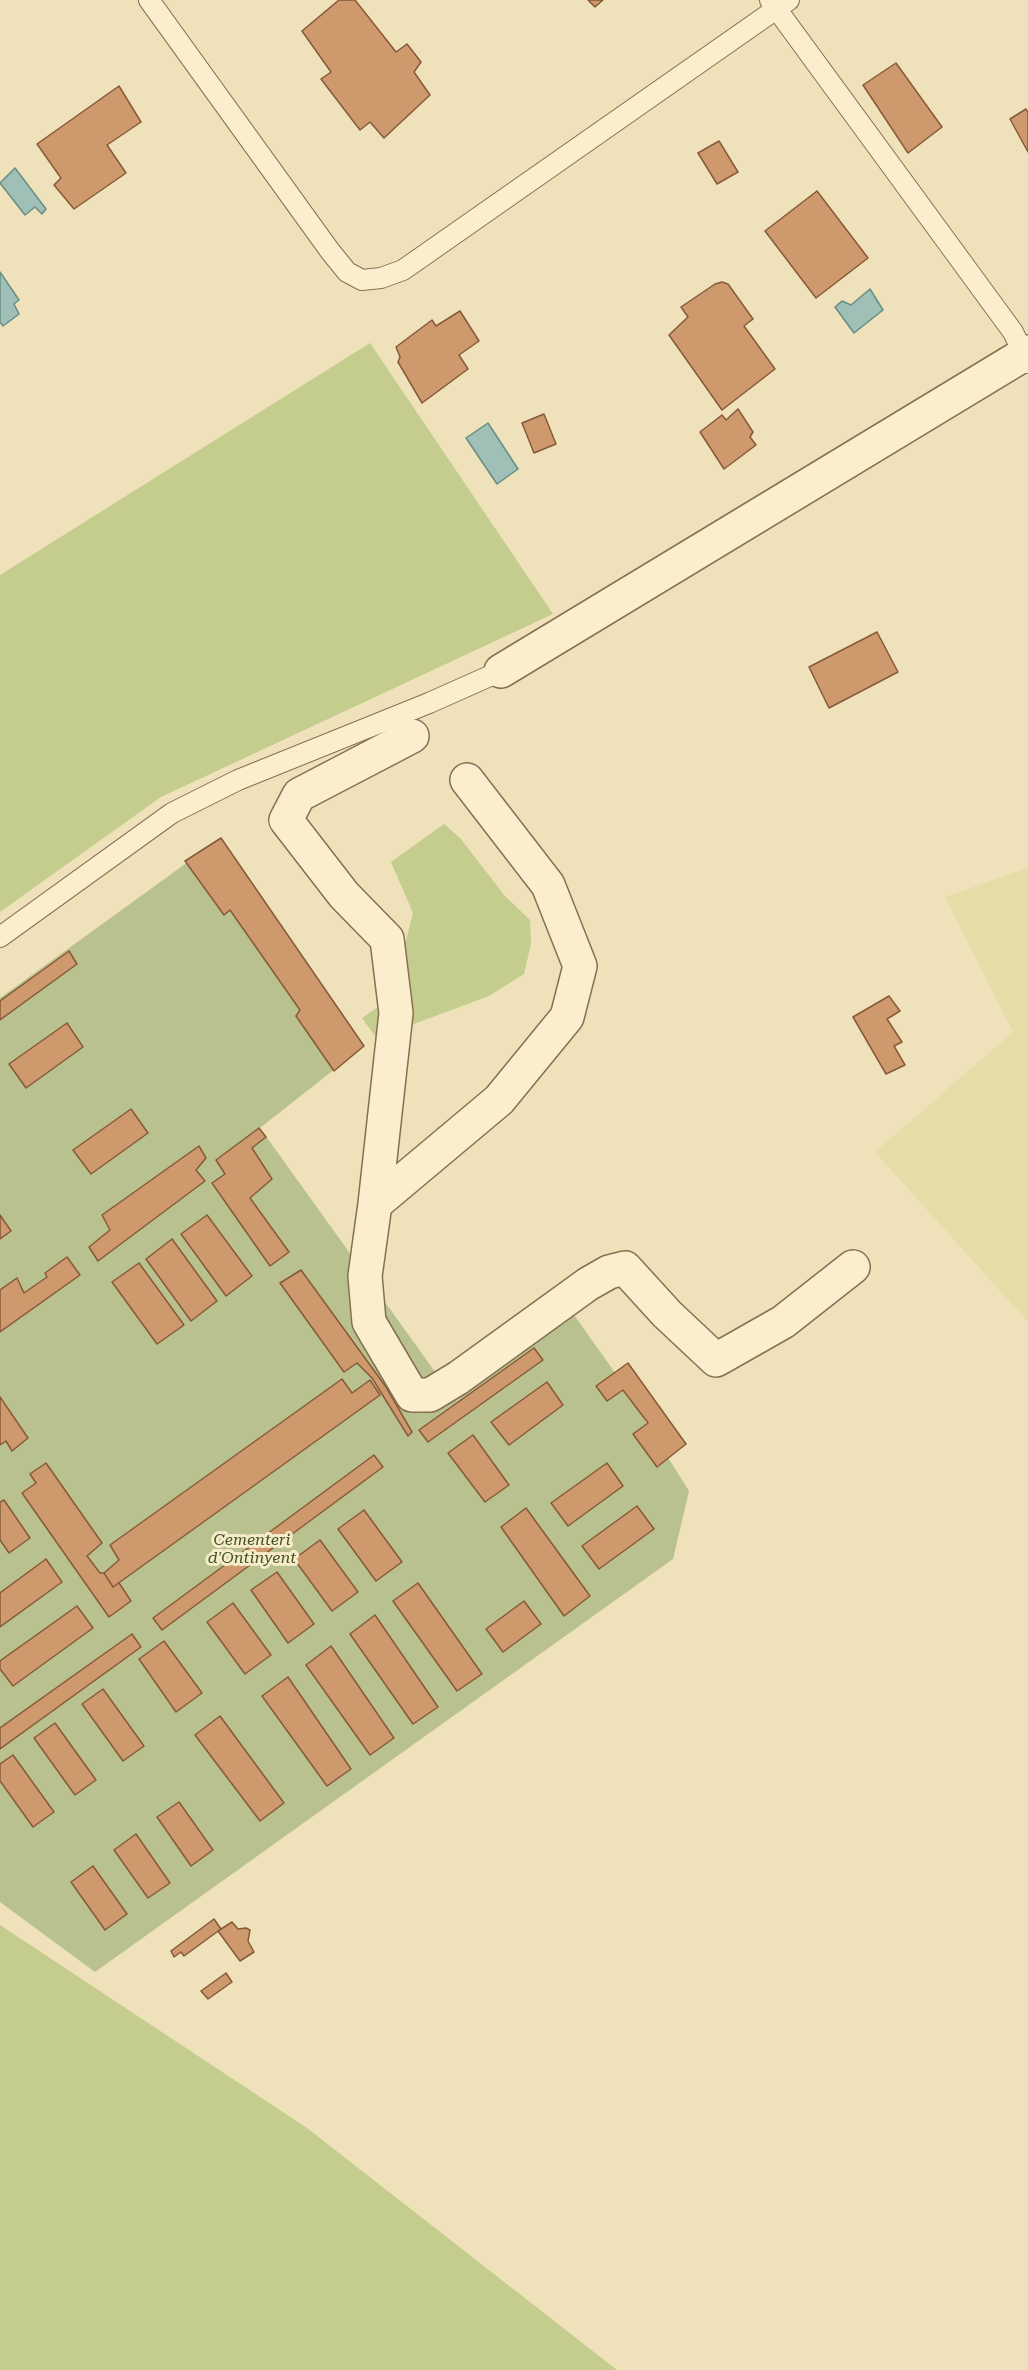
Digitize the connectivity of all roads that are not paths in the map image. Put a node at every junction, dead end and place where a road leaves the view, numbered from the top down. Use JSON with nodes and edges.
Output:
{"nodes":[{"id":1,"x":149,"y":0,"type":"edge"},
{"id":2,"x":778,"y":3,"type":"edge"},
{"id":3,"x":1027,"y":357,"type":"edge"},
{"id":4,"x":501,"y":671,"type":"joint"},
{"id":5,"x":412,"y":736,"type":"dead end"},
{"id":6,"x":467,"y":780,"type":"dead end"},
{"id":7,"x":0,"y":937,"type":"edge"},
{"id":8,"x":375,"y":1204,"type":"junction"},
{"id":9,"x":853,"y":1267,"type":"dead end"}],
"edges":[{"from":1,"to":2,"type":"lane"},
{"from":2,"to":3,"type":"lane"},
{"from":3,"to":4,"type":"street"},
{"from":4,"to":7,"type":"lane"},
{"from":5,"to":8,"type":"street"},
{"from":6,"to":8,"type":"street"},
{"from":8,"to":9,"type":"street"}]}
